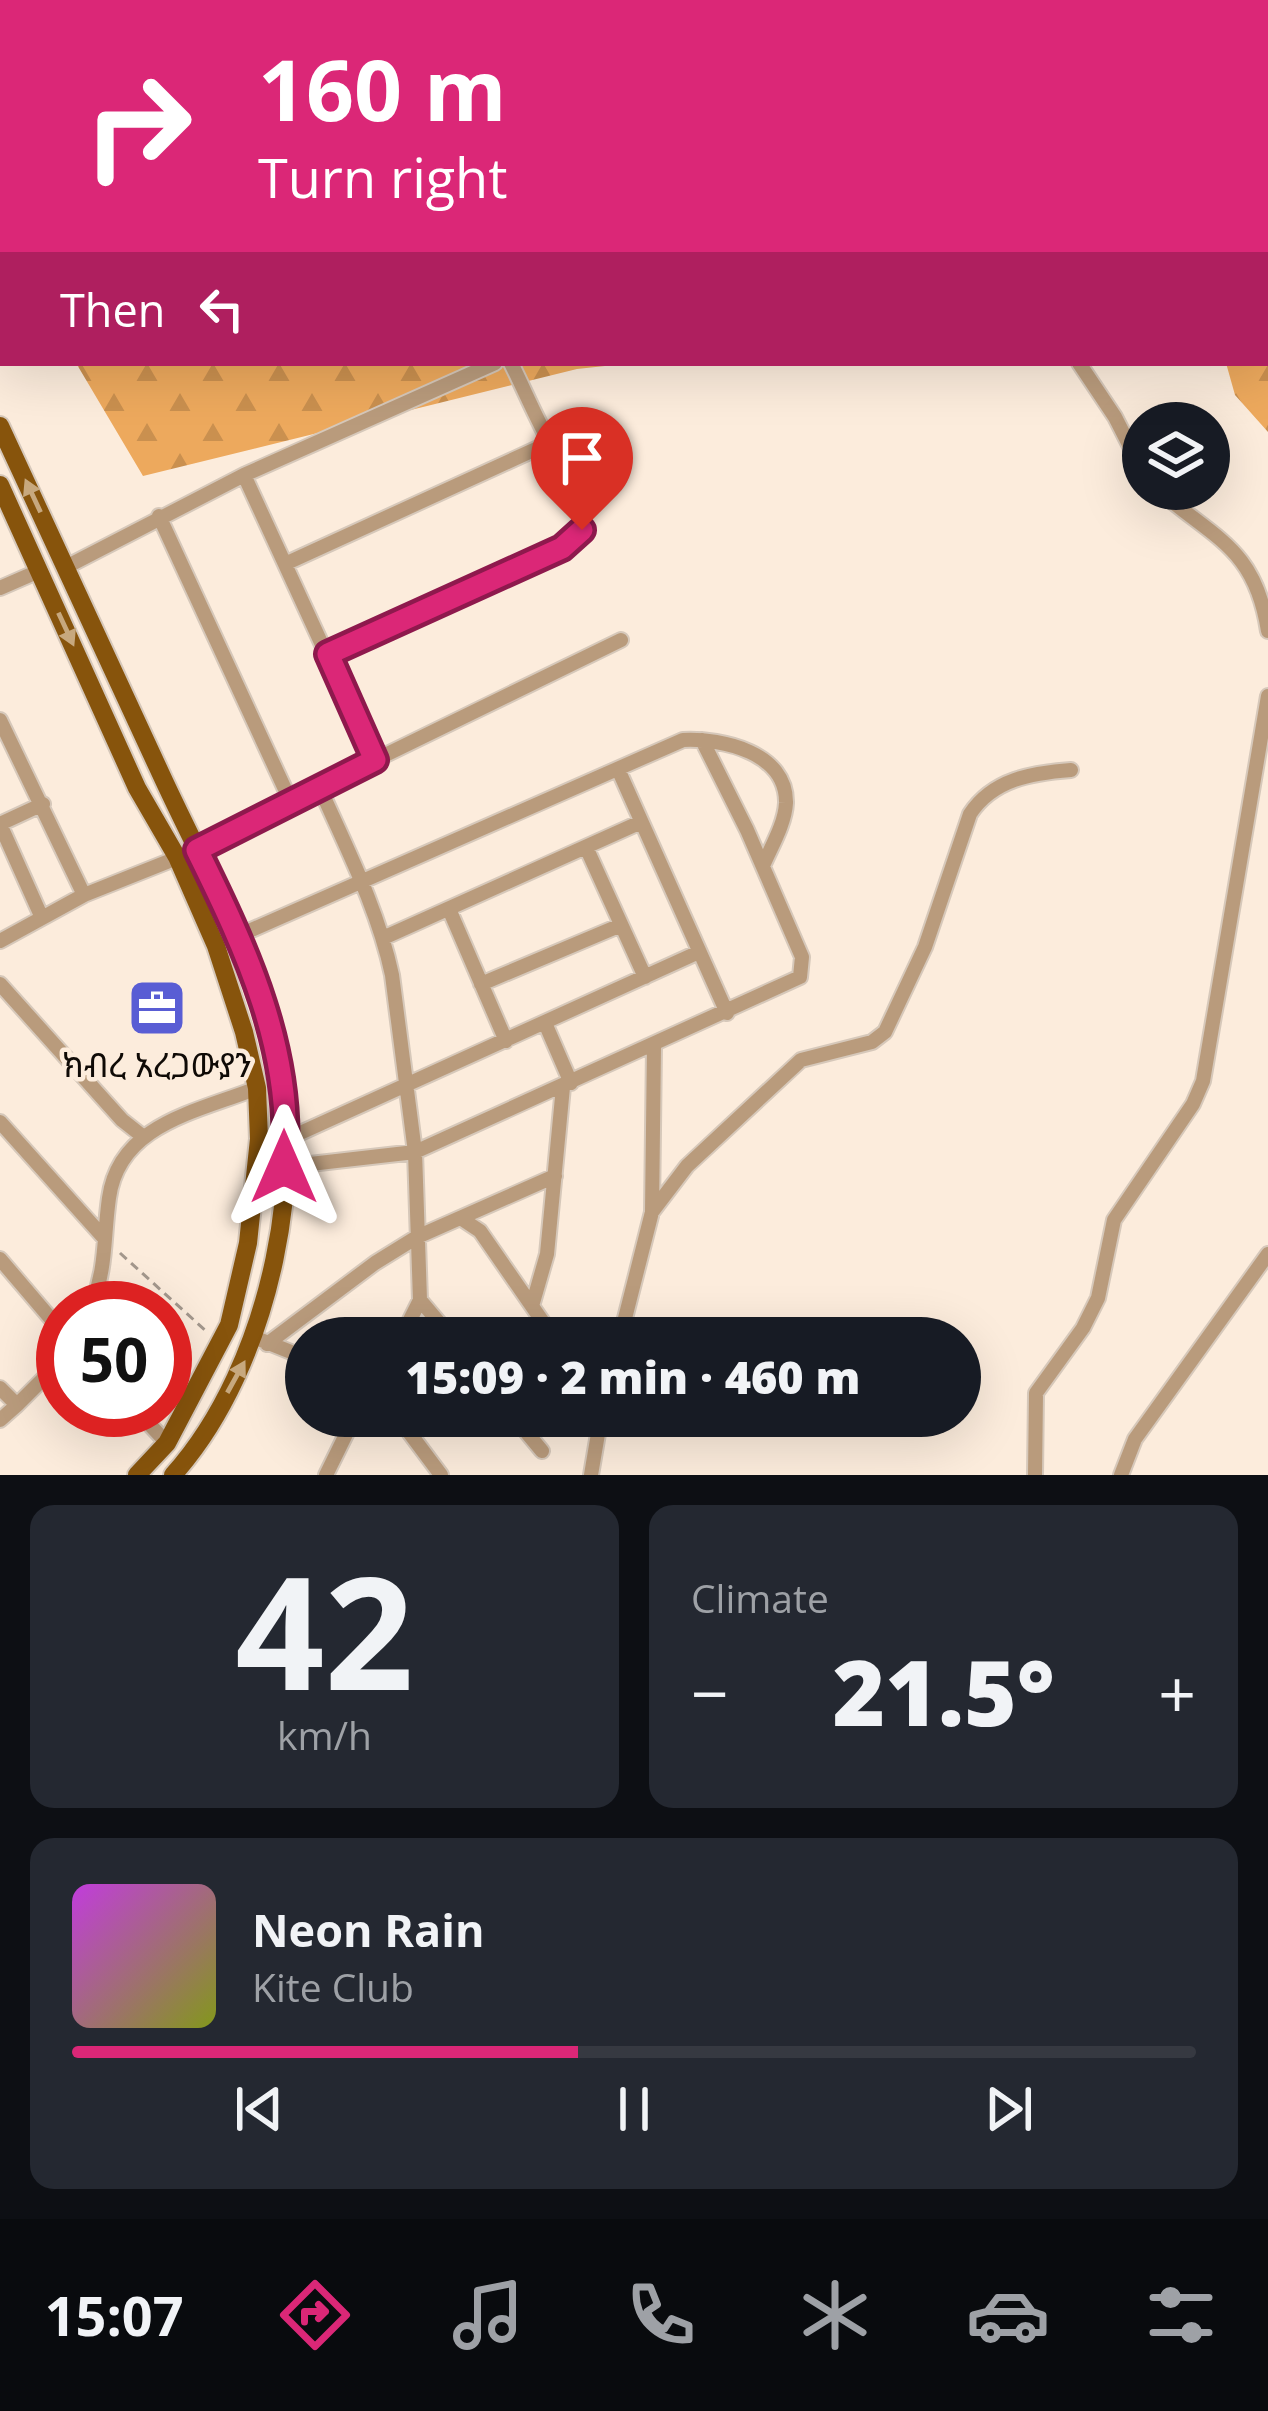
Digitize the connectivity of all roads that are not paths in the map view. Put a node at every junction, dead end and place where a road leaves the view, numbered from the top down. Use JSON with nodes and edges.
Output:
{"nodes":[{"id":1,"x":488,"y":366,"type":"edge"},
{"id":2,"x":512,"y":366,"type":"edge"},
{"id":3,"x":1080,"y":366,"type":"edge"},
{"id":4,"x":0,"y":426,"type":"edge"},
{"id":5,"x":1122,"y":431,"type":"edge"},
{"id":6,"x":550,"y":443,"type":"junction"},
{"id":7,"x":244,"y":475,"type":"junction"},
{"id":8,"x":0,"y":484,"type":"edge"},
{"id":9,"x":1183,"y":510,"type":"edge"},
{"id":10,"x":159,"y":516,"type":"junction"},
{"id":11,"x":286,"y":563,"type":"junction"},
{"id":12,"x":66,"y":567,"type":"junction"},
{"id":13,"x":39,"y":571,"type":"junction"},
{"id":14,"x":0,"y":587,"type":"edge"},
{"id":15,"x":1268,"y":631,"type":"edge"},
{"id":16,"x":621,"y":640,"type":"dead end"},
{"id":17,"x":328,"y":654,"type":"junction"},
{"id":18,"x":1268,"y":696,"type":"edge"},
{"id":19,"x":0,"y":720,"type":"edge"},
{"id":20,"x":702,"y":740,"type":"junction"},
{"id":21,"x":375,"y":760,"type":"junction"},
{"id":22,"x":618,"y":769,"type":"junction"},
{"id":23,"x":1071,"y":770,"type":"dead end"},
{"id":24,"x":319,"y":786,"type":"junction"},
{"id":25,"x":290,"y":800,"type":"junction"},
{"id":26,"x":43,"y":804,"type":"junction"},
{"id":27,"x":641,"y":822,"type":"junction"},
{"id":28,"x":586,"y":847,"type":"junction"},
{"id":29,"x":197,"y":850,"type":"junction"},
{"id":30,"x":177,"y":857,"type":"junction"},
{"id":31,"x":763,"y":866,"type":"junction"},
{"id":32,"x":362,"y":883,"type":"junction"},
{"id":33,"x":84,"y":895,"type":"junction"},
{"id":34,"x":448,"y":909,"type":"junction"},
{"id":35,"x":42,"y":918,"type":"junction"},
{"id":36,"x":621,"y":925,"type":"junction"},
{"id":37,"x":240,"y":935,"type":"junction"},
{"id":38,"x":383,"y":938,"type":"junction"},
{"id":39,"x":0,"y":941,"type":"edge"},
{"id":40,"x":699,"y":952,"type":"junction"},
{"id":41,"x":645,"y":977,"type":"junction"},
{"id":42,"x":0,"y":984,"type":"edge"},
{"id":43,"x":481,"y":984,"type":"junction"},
{"id":44,"x":727,"y":1013,"type":"junction"},
{"id":45,"x":545,"y":1023,"type":"junction"},
{"id":46,"x":506,"y":1041,"type":"junction"},
{"id":47,"x":654,"y":1046,"type":"junction"},
{"id":48,"x":409,"y":1085,"type":"junction"},
{"id":49,"x":567,"y":1085,"type":"junction"},
{"id":50,"x":256,"y":1088,"type":"junction"},
{"id":51,"x":0,"y":1123,"type":"edge"},
{"id":52,"x":141,"y":1135,"type":"junction"},
{"id":53,"x":287,"y":1139,"type":"junction"},
{"id":54,"x":415,"y":1152,"type":"junction"},
{"id":55,"x":284,"y":1167,"type":"junction"},
{"id":56,"x":556,"y":1176,"type":"junction"},
{"id":57,"x":652,"y":1212,"type":"junction"},
{"id":58,"x":462,"y":1219,"type":"junction"},
{"id":59,"x":417,"y":1237,"type":"junction"},
{"id":60,"x":105,"y":1239,"type":"junction"},
{"id":61,"x":1268,"y":1254,"type":"edge"},
{"id":62,"x":0,"y":1259,"type":"edge"},
{"id":63,"x":101,"y":1281,"type":"edge"},
{"id":64,"x":420,"y":1300,"type":"junction"},
{"id":65,"x":36,"y":1301,"type":"edge"},
{"id":66,"x":532,"y":1306,"type":"junction"},
{"id":67,"x":412,"y":1317,"type":"edge"},
{"id":68,"x":434,"y":1317,"type":"edge"},
{"id":69,"x":540,"y":1317,"type":"edge"},
{"id":70,"x":625,"y":1317,"type":"edge"},
{"id":71,"x":261,"y":1340,"type":"junction"},
{"id":72,"x":285,"y":1350,"type":"edge"},
{"id":73,"x":36,"y":1385,"type":"edge"},
{"id":74,"x":0,"y":1388,"type":"edge"},
{"id":75,"x":16,"y":1405,"type":"junction"},
{"id":76,"x":0,"y":1420,"type":"edge"},
{"id":77,"x":161,"y":1437,"type":"edge"},
{"id":78,"x":345,"y":1437,"type":"edge"},
{"id":79,"x":413,"y":1437,"type":"edge"},
{"id":80,"x":530,"y":1437,"type":"edge"},
{"id":81,"x":597,"y":1437,"type":"edge"},
{"id":82,"x":167,"y":1443,"type":"junction"},
{"id":83,"x":542,"y":1451,"type":"dead end"},
{"id":84,"x":136,"y":1475,"type":"edge"},
{"id":85,"x":173,"y":1475,"type":"edge"},
{"id":86,"x":326,"y":1475,"type":"edge"},
{"id":87,"x":441,"y":1475,"type":"edge"},
{"id":88,"x":591,"y":1475,"type":"edge"},
{"id":89,"x":1035,"y":1475,"type":"edge"},
{"id":90,"x":1121,"y":1475,"type":"edge"}],
"edges":[{"from":1,"to":7,"type":"street"},
{"from":2,"to":6,"type":"street"},
{"from":3,"to":5,"type":"street"},
{"from":12,"to":4,"type":"main road","one_way":true},
{"from":6,"to":11,"type":"street"},
{"from":6,"to":17,"type":"street"},
{"from":7,"to":10,"type":"street"},
{"from":7,"to":11,"type":"street"},
{"from":8,"to":13,"type":"main road"},
{"from":9,"to":15,"type":"street"},
{"from":10,"to":12,"type":"street"},
{"from":10,"to":25,"type":"street"},
{"from":11,"to":17,"type":"street"},
{"from":12,"to":29,"type":"main road"},
{"from":13,"to":14,"type":"street"},
{"from":13,"to":30,"type":"main road","one_way":true},
{"from":16,"to":21,"type":"street"},
{"from":17,"to":21,"type":"street"},
{"from":18,"to":89,"type":"street"},
{"from":19,"to":26,"type":"street"},
{"from":20,"to":22,"type":"street"},
{"from":20,"to":31,"type":"street"},
{"from":20,"to":31,"type":"street"},
{"from":21,"to":24,"type":"street"},
{"from":22,"to":27,"type":"street"},
{"from":22,"to":32,"type":"street"},
{"from":23,"to":57,"type":"street"},
{"from":24,"to":25,"type":"street"},
{"from":24,"to":32,"type":"street"},
{"from":25,"to":29,"type":"street"},
{"from":26,"to":33,"type":"street"},
{"from":26,"to":35,"type":"street"},
{"from":27,"to":28,"type":"street"},
{"from":27,"to":40,"type":"street"},
{"from":28,"to":34,"type":"street"},
{"from":28,"to":36,"type":"street"},
{"from":29,"to":30,"type":"street"},
{"from":29,"to":37,"type":"main road"},
{"from":30,"to":33,"type":"street"},
{"from":30,"to":50,"type":"main road"},
{"from":31,"to":44,"type":"street"},
{"from":32,"to":37,"type":"street"},
{"from":32,"to":38,"type":"street"},
{"from":33,"to":35,"type":"street"},
{"from":34,"to":38,"type":"street"},
{"from":34,"to":43,"type":"street"},
{"from":35,"to":39,"type":"street"},
{"from":36,"to":41,"type":"street"},
{"from":36,"to":43,"type":"street"},
{"from":37,"to":53,"type":"main road"},
{"from":38,"to":48,"type":"street"},
{"from":40,"to":41,"type":"street"},
{"from":40,"to":44,"type":"street"},
{"from":41,"to":45,"type":"street"},
{"from":42,"to":52,"type":"street"},
{"from":43,"to":46,"type":"street"},
{"from":44,"to":47,"type":"street"},
{"from":45,"to":46,"type":"street"},
{"from":45,"to":49,"type":"street"},
{"from":46,"to":48,"type":"street"},
{"from":47,"to":49,"type":"street"},
{"from":47,"to":57,"type":"street"},
{"from":48,"to":53,"type":"street"},
{"from":48,"to":54,"type":"street"},
{"from":49,"to":54,"type":"street"},
{"from":49,"to":56,"type":"street"},
{"from":50,"to":52,"type":"street"},
{"from":50,"to":82,"type":"main road"},
{"from":51,"to":60,"type":"street"},
{"from":52,"to":60,"type":"street"},
{"from":53,"to":55,"type":"main road"},
{"from":54,"to":55,"type":"street"},
{"from":54,"to":59,"type":"street"},
{"from":55,"to":71,"type":"main road"},
{"from":56,"to":58,"type":"street"},
{"from":56,"to":66,"type":"street"},
{"from":57,"to":70,"type":"street"},
{"from":58,"to":59,"type":"street"},
{"from":58,"to":66,"type":"street"},
{"from":59,"to":64,"type":"street"},
{"from":59,"to":71,"type":"street"},
{"from":60,"to":63,"type":"street"},
{"from":61,"to":90,"type":"street"},
{"from":62,"to":65,"type":"street"},
{"from":64,"to":67,"type":"street"},
{"from":64,"to":68,"type":"street"},
{"from":66,"to":69,"type":"street"},
{"from":71,"to":72,"type":"street"},
{"from":85,"to":71,"type":"main road","one_way":true},
{"from":73,"to":75,"type":"street"},
{"from":74,"to":75,"type":"street"},
{"from":75,"to":76,"type":"street"},
{"from":77,"to":82,"type":"street"},
{"from":78,"to":86,"type":"street"},
{"from":79,"to":87,"type":"street"},
{"from":80,"to":83,"type":"street"},
{"from":81,"to":88,"type":"street"},
{"from":82,"to":84,"type":"main road"}]}
